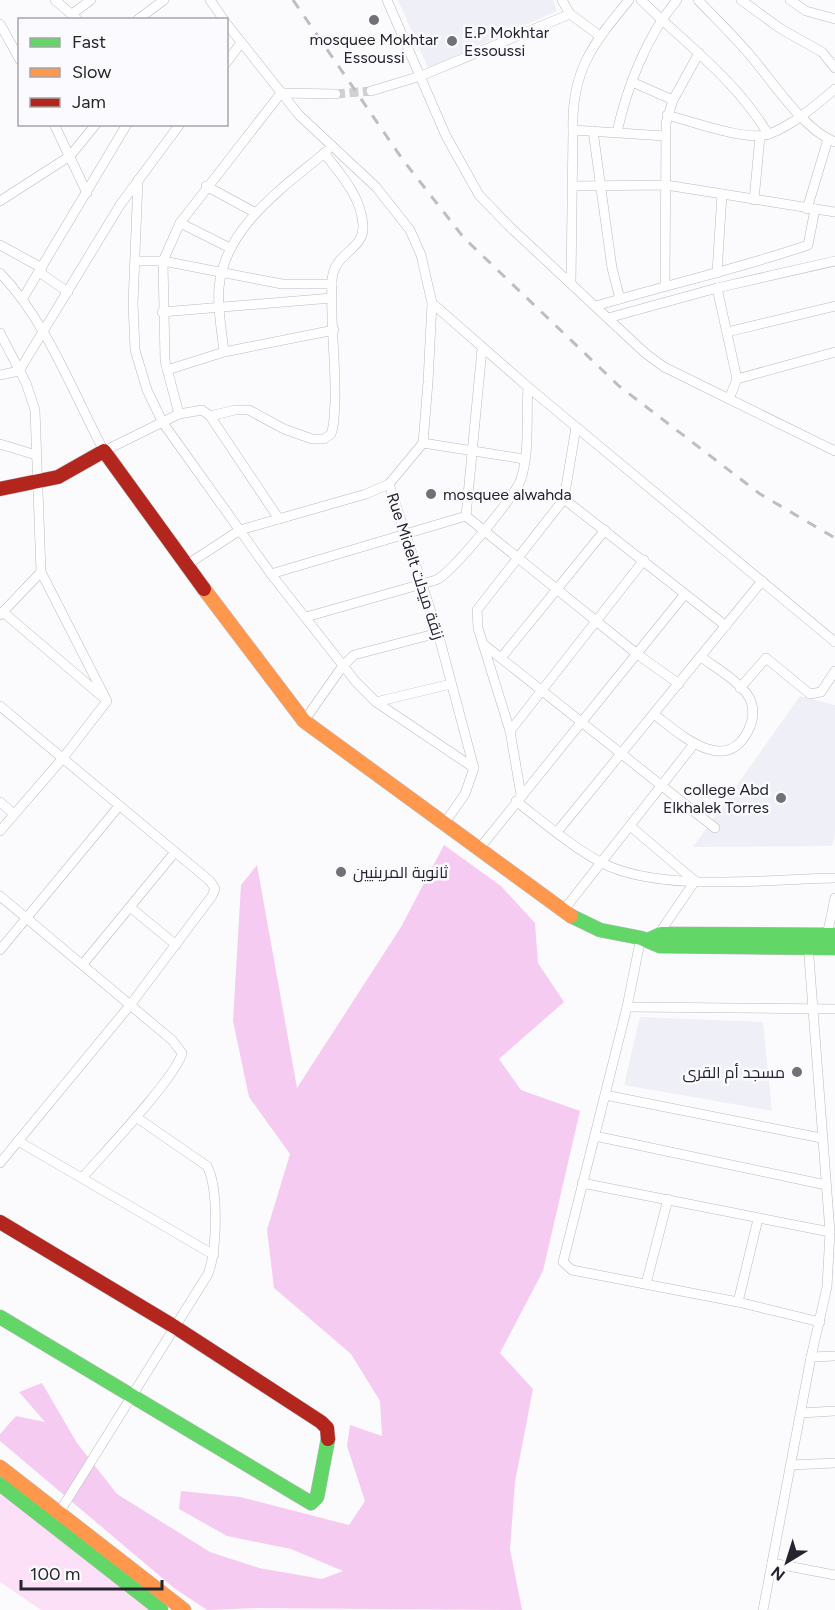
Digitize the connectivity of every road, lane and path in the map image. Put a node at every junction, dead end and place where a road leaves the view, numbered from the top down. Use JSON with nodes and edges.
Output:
{"nodes":[{"id":1,"x":55,"y":0,"type":"edge"},
{"id":2,"x":91,"y":0,"type":"edge"},
{"id":3,"x":164,"y":0,"type":"edge"},
{"id":4,"x":210,"y":0,"type":"edge"},
{"id":5,"x":387,"y":0,"type":"edge"},
{"id":6,"x":562,"y":0,"type":"edge"},
{"id":7,"x":629,"y":0,"type":"edge"},
{"id":8,"x":641,"y":0,"type":"edge"},
{"id":9,"x":677,"y":0,"type":"edge"},
{"id":10,"x":698,"y":0,"type":"edge"},
{"id":11,"x":741,"y":0,"type":"edge"},
{"id":12,"x":790,"y":0,"type":"edge"},
{"id":13,"x":570,"y":14,"type":"junction"},
{"id":14,"x":221,"y":16,"type":"edge"},
{"id":15,"x":75,"y":17,"type":"edge"},
{"id":16,"x":140,"y":18,"type":"edge"},
{"id":17,"x":661,"y":19,"type":"junction"},
{"id":18,"x":835,"y":19,"type":"edge"},
{"id":19,"x":228,"y":26,"type":"edge"},
{"id":20,"x":1,"y":28,"type":"edge"},
{"id":21,"x":600,"y":36,"type":"junction"},
{"id":22,"x":241,"y":43,"type":"junction"},
{"id":23,"x":699,"y":54,"type":"junction"},
{"id":24,"x":18,"y":57,"type":"edge"},
{"id":25,"x":228,"y":60,"type":"edge"},
{"id":26,"x":835,"y":68,"type":"edge"},
{"id":27,"x":421,"y":76,"type":"junction"},
{"id":28,"x":633,"y":82,"type":"junction"},
{"id":29,"x":371,"y":91,"type":"tunnel mouth"},
{"id":30,"x":834,"y":92,"type":"edge"},
{"id":31,"x":281,"y":93,"type":"junction"},
{"id":32,"x":336,"y":94,"type":"tunnel mouth"},
{"id":33,"x":673,"y":100,"type":"junction"},
{"id":34,"x":668,"y":115,"type":"junction"},
{"id":35,"x":801,"y":116,"type":"junction"},
{"id":36,"x":55,"y":126,"type":"edge"},
{"id":37,"x":94,"y":126,"type":"edge"},
{"id":38,"x":126,"y":126,"type":"edge"},
{"id":39,"x":178,"y":126,"type":"edge"},
{"id":40,"x":573,"y":130,"type":"junction"},
{"id":41,"x":593,"y":130,"type":"junction"},
{"id":42,"x":617,"y":132,"type":"junction"},
{"id":43,"x":764,"y":135,"type":"junction"},
{"id":44,"x":665,"y":136,"type":"junction"},
{"id":45,"x":831,"y":141,"type":"edge"},
{"id":46,"x":328,"y":150,"type":"junction"},
{"id":47,"x":70,"y":156,"type":"junction"},
{"id":48,"x":138,"y":180,"type":"junction"},
{"id":49,"x":601,"y":184,"type":"junction"},
{"id":50,"x":666,"y":185,"type":"junction"},
{"id":51,"x":206,"y":186,"type":"junction"},
{"id":52,"x":572,"y":186,"type":"junction"},
{"id":53,"x":87,"y":193,"type":"junction"},
{"id":54,"x":722,"y":194,"type":"junction"},
{"id":55,"x":754,"y":200,"type":"junction"},
{"id":56,"x":0,"y":201,"type":"edge"},
{"id":57,"x":811,"y":209,"type":"junction"},
{"id":58,"x":835,"y":212,"type":"edge"},
{"id":59,"x":256,"y":213,"type":"junction"},
{"id":60,"x":180,"y":223,"type":"junction"},
{"id":61,"x":0,"y":245,"type":"edge"},
{"id":62,"x":230,"y":248,"type":"junction"},
{"id":63,"x":137,"y":261,"type":"junction"},
{"id":64,"x":163,"y":261,"type":"junction"},
{"id":65,"x":835,"y":261,"type":"edge"},
{"id":66,"x":40,"y":270,"type":"junction"},
{"id":67,"x":0,"y":273,"type":"edge"},
{"id":68,"x":221,"y":273,"type":"junction"},
{"id":69,"x":717,"y":273,"type":"junction"},
{"id":70,"x":571,"y":283,"type":"junction"},
{"id":71,"x":332,"y":284,"type":"junction"},
{"id":72,"x":665,"y":285,"type":"junction"},
{"id":73,"x":717,"y":288,"type":"junction"},
{"id":74,"x":68,"y":292,"type":"junction"},
{"id":75,"x":23,"y":298,"type":"junction"},
{"id":76,"x":332,"y":298,"type":"junction"},
{"id":77,"x":620,"y":299,"type":"junction"},
{"id":78,"x":432,"y":303,"type":"junction"},
{"id":79,"x":596,"y":306,"type":"junction"},
{"id":80,"x":835,"y":306,"type":"edge"},
{"id":81,"x":219,"y":307,"type":"junction"},
{"id":82,"x":162,"y":312,"type":"junction"},
{"id":83,"x":608,"y":318,"type":"junction"},
{"id":84,"x":43,"y":329,"type":"junction"},
{"id":85,"x":334,"y":330,"type":"junction"},
{"id":86,"x":727,"y":332,"type":"junction"},
{"id":87,"x":0,"y":333,"type":"edge"},
{"id":88,"x":482,"y":349,"type":"junction"},
{"id":89,"x":224,"y":352,"type":"junction"},
{"id":90,"x":835,"y":352,"type":"edge"},
{"id":91,"x":167,"y":370,"type":"junction"},
{"id":92,"x":19,"y":371,"type":"junction"},
{"id":93,"x":0,"y":375,"type":"edge"},
{"id":94,"x":737,"y":379,"type":"junction"},
{"id":95,"x":528,"y":387,"type":"junction"},
{"id":96,"x":729,"y":399,"type":"junction"},
{"id":97,"x":179,"y":414,"type":"junction"},
{"id":98,"x":210,"y":416,"type":"junction"},
{"id":99,"x":163,"y":423,"type":"junction"},
{"id":100,"x":576,"y":427,"type":"junction"},
{"id":101,"x":423,"y":443,"type":"junction"},
{"id":102,"x":0,"y":444,"type":"edge"},
{"id":103,"x":104,"y":451,"type":"junction"},
{"id":104,"x":835,"y":451,"type":"edge"},
{"id":105,"x":472,"y":452,"type":"junction"},
{"id":106,"x":36,"y":455,"type":"junction"},
{"id":107,"x":524,"y":459,"type":"junction"},
{"id":108,"x":37,"y":483,"type":"junction"},
{"id":109,"x":389,"y":484,"type":"junction"},
{"id":110,"x":0,"y":489,"type":"edge"},
{"id":111,"x":564,"y":499,"type":"junction"},
{"id":112,"x":466,"y":516,"type":"junction"},
{"id":113,"x":279,"y":519,"type":"junction"},
{"id":114,"x":240,"y":530,"type":"junction"},
{"id":115,"x":484,"y":530,"type":"junction"},
{"id":116,"x":605,"y":530,"type":"junction"},
{"id":117,"x":406,"y":536,"type":"junction"},
{"id":118,"x":518,"y":557,"type":"junction"},
{"id":119,"x":644,"y":560,"type":"junction"},
{"id":120,"x":188,"y":564,"type":"junction"},
{"id":121,"x":41,"y":572,"type":"junction"},
{"id":122,"x":271,"y":574,"type":"junction"},
{"id":123,"x":762,"y":581,"type":"junction"},
{"id":124,"x":421,"y":583,"type":"junction"},
{"id":125,"x":557,"y":590,"type":"junction"},
{"id":126,"x":685,"y":594,"type":"junction"},
{"id":127,"x":1,"y":613,"type":"edge"},
{"id":128,"x":306,"y":617,"type":"junction"},
{"id":129,"x":597,"y":621,"type":"junction"},
{"id":130,"x":726,"y":626,"type":"junction"},
{"id":131,"x":438,"y":633,"type":"junction"},
{"id":132,"x":835,"y":642,"type":"edge"},
{"id":133,"x":483,"y":644,"type":"junction"},
{"id":134,"x":637,"y":654,"type":"junction"},
{"id":135,"x":701,"y":657,"type":"junction"},
{"id":136,"x":501,"y":658,"type":"junction"},
{"id":137,"x":342,"y":667,"type":"junction"},
{"id":138,"x":835,"y":671,"type":"edge"},
{"id":139,"x":451,"y":684,"type":"junction"},
{"id":140,"x":679,"y":684,"type":"junction"},
{"id":141,"x":740,"y":688,"type":"junction"},
{"id":142,"x":540,"y":689,"type":"junction"},
{"id":143,"x":107,"y":701,"type":"junction"},
{"id":144,"x":376,"y":702,"type":"junction"},
{"id":145,"x":0,"y":706,"type":"edge"},
{"id":146,"x":655,"y":715,"type":"junction"},
{"id":147,"x":304,"y":721,"type":"junction"},
{"id":148,"x":582,"y":721,"type":"junction"},
{"id":149,"x":510,"y":731,"type":"junction"},
{"id":150,"x":694,"y":744,"type":"junction"},
{"id":151,"x":622,"y":753,"type":"junction"},
{"id":152,"x":63,"y":758,"type":"junction"},
{"id":153,"x":474,"y":768,"type":"junction"},
{"id":154,"x":662,"y":785,"type":"junction"},
{"id":155,"x":518,"y":798,"type":"junction"},
{"id":156,"x":0,"y":802,"type":"edge"},
{"id":157,"x":119,"y":806,"type":"junction"},
{"id":158,"x":14,"y":814,"type":"junction"},
{"id":159,"x":444,"y":824,"type":"junction"},
{"id":160,"x":630,"y":826,"type":"junction"},
{"id":161,"x":715,"y":828,"type":"dead end"},
{"id":162,"x":0,"y":831,"type":"edge"},
{"id":163,"x":557,"y":832,"type":"junction"},
{"id":164,"x":479,"y":849,"type":"junction"},
{"id":165,"x":175,"y":852,"type":"junction"},
{"id":166,"x":601,"y":862,"type":"junction"},
{"id":167,"x":835,"y":878,"type":"edge"},
{"id":168,"x":695,"y":881,"type":"junction"},
{"id":169,"x":0,"y":896,"type":"edge"},
{"id":170,"x":835,"y":898,"type":"edge"},
{"id":171,"x":130,"y":907,"type":"junction"},
{"id":172,"x":563,"y":911,"type":"junction"},
{"id":173,"x":28,"y":919,"type":"junction"},
{"id":174,"x":653,"y":939,"type":"junction"},
{"id":175,"x":808,"y":942,"type":"junction"},
{"id":176,"x":830,"y":942,"type":"edge"},
{"id":177,"x":176,"y":945,"type":"junction"},
{"id":178,"x":0,"y":950,"type":"edge"},
{"id":179,"x":83,"y":964,"type":"junction"},
{"id":180,"x":131,"y":1004,"type":"junction"},
{"id":181,"x":627,"y":1007,"type":"junction"},
{"id":182,"x":811,"y":1008,"type":"junction"},
{"id":183,"x":835,"y":1009,"type":"edge"},
{"id":184,"x":605,"y":1095,"type":"junction"},
{"id":185,"x":136,"y":1117,"type":"junction"},
{"id":186,"x":595,"y":1136,"type":"junction"},
{"id":187,"x":821,"y":1138,"type":"junction"},
{"id":188,"x":18,"y":1141,"type":"junction"},
{"id":189,"x":0,"y":1163,"type":"edge"},
{"id":190,"x":835,"y":1172,"type":"edge"},
{"id":191,"x":825,"y":1173,"type":"junction"},
{"id":192,"x":83,"y":1177,"type":"junction"},
{"id":193,"x":582,"y":1183,"type":"junction"},
{"id":194,"x":826,"y":1185,"type":"junction"},
{"id":195,"x":668,"y":1199,"type":"junction"},
{"id":196,"x":758,"y":1218,"type":"junction"},
{"id":197,"x":0,"y":1222,"type":"edge"},
{"id":198,"x":830,"y":1232,"type":"junction"},
{"id":199,"x":214,"y":1255,"type":"junction"},
{"id":200,"x":646,"y":1284,"type":"junction"},
{"id":201,"x":738,"y":1302,"type":"junction"},
{"id":202,"x":835,"y":1310,"type":"edge"},
{"id":203,"x":823,"y":1311,"type":"junction"},
{"id":204,"x":0,"y":1317,"type":"edge"},
{"id":205,"x":820,"y":1322,"type":"junction"},
{"id":206,"x":175,"y":1327,"type":"junction"},
{"id":207,"x":835,"y":1356,"type":"edge"},
{"id":208,"x":811,"y":1358,"type":"junction"},
{"id":209,"x":132,"y":1395,"type":"junction"},
{"id":210,"x":835,"y":1410,"type":"edge"},
{"id":211,"x":801,"y":1413,"type":"junction"},
{"id":212,"x":835,"y":1463,"type":"edge"},
{"id":213,"x":791,"y":1465,"type":"junction"},
{"id":214,"x":0,"y":1467,"type":"edge"},
{"id":215,"x":0,"y":1485,"type":"edge"},
{"id":216,"x":54,"y":1519,"type":"junction"},
{"id":217,"x":772,"y":1563,"type":"junction"},
{"id":218,"x":835,"y":1575,"type":"edge"},
{"id":219,"x":161,"y":1610,"type":"edge"},
{"id":220,"x":184,"y":1610,"type":"edge"},
{"id":221,"x":763,"y":1610,"type":"edge"}],
"edges":[{"from":1,"to":15,"type":"street"},
{"from":2,"to":15,"type":"street"},
{"from":3,"to":16,"type":"street"},
{"from":4,"to":14,"type":"street"},
{"from":5,"to":27,"type":"street"},
{"from":6,"to":13,"type":"street"},
{"from":7,"to":21,"type":"street"},
{"from":8,"to":17,"type":"street"},
{"from":9,"to":17,"type":"street"},
{"from":10,"to":35,"type":"street"},
{"from":11,"to":26,"type":"street"},
{"from":12,"to":18,"type":"street"},
{"from":13,"to":21,"type":"street"},
{"from":13,"to":27,"type":"street"},
{"from":17,"to":23,"type":"street"},
{"from":17,"to":28,"type":"street"},
{"from":19,"to":22,"type":"street"},
{"from":20,"to":24,"type":"street"},
{"from":21,"to":40,"type":"street"},
{"from":22,"to":25,"type":"street"},
{"from":22,"to":31,"type":"street"},
{"from":23,"to":33,"type":"street"},
{"from":23,"to":43,"type":"street"},
{"from":27,"to":29,"type":"street"},
{"from":27,"to":70,"type":"street"},
{"from":28,"to":33,"type":"street"},
{"from":28,"to":42,"type":"street"},
{"from":30,"to":35,"type":"street"},
{"from":31,"to":32,"type":"street"},
{"from":31,"to":46,"type":"street"},
{"from":31,"to":51,"type":"street"},
{"from":33,"to":34,"type":"street"},
{"from":34,"to":43,"type":"street"},
{"from":34,"to":44,"type":"street"},
{"from":35,"to":43,"type":"street"},
{"from":35,"to":45,"type":"street"},
{"from":36,"to":47,"type":"street"},
{"from":37,"to":47,"type":"street"},
{"from":38,"to":53,"type":"street"},
{"from":39,"to":48,"type":"street"},
{"from":40,"to":41,"type":"street"},
{"from":40,"to":52,"type":"street"},
{"from":41,"to":42,"type":"street"},
{"from":41,"to":49,"type":"street"},
{"from":42,"to":44,"type":"street"},
{"from":43,"to":55,"type":"street"},
{"from":44,"to":50,"type":"street"},
{"from":45,"to":57,"type":"street"},
{"from":46,"to":59,"type":"street"},
{"from":46,"to":71,"type":"street"},
{"from":46,"to":78,"type":"street"},
{"from":47,"to":53,"type":"street"},
{"from":47,"to":56,"type":"street"},
{"from":48,"to":63,"type":"street"},
{"from":48,"to":74,"type":"street"},
{"from":49,"to":50,"type":"street"},
{"from":49,"to":52,"type":"street"},
{"from":49,"to":77,"type":"street"},
{"from":50,"to":54,"type":"street"},
{"from":50,"to":72,"type":"street"},
{"from":51,"to":59,"type":"street"},
{"from":51,"to":60,"type":"street"},
{"from":52,"to":70,"type":"street"},
{"from":53,"to":66,"type":"street"},
{"from":54,"to":55,"type":"street"},
{"from":54,"to":69,"type":"street"},
{"from":55,"to":57,"type":"street"},
{"from":57,"to":58,"type":"street"},
{"from":57,"to":69,"type":"street"},
{"from":59,"to":62,"type":"street"},
{"from":60,"to":62,"type":"street"},
{"from":60,"to":64,"type":"street"},
{"from":61,"to":66,"type":"street"},
{"from":62,"to":68,"type":"street"},
{"from":63,"to":64,"type":"street"},
{"from":63,"to":99,"type":"street"},
{"from":64,"to":68,"type":"street"},
{"from":64,"to":82,"type":"street"},
{"from":65,"to":73,"type":"street"},
{"from":66,"to":74,"type":"street"},
{"from":66,"to":75,"type":"street"},
{"from":67,"to":75,"type":"street"},
{"from":68,"to":71,"type":"street"},
{"from":68,"to":81,"type":"street"},
{"from":69,"to":72,"type":"street"},
{"from":70,"to":79,"type":"street"},
{"from":71,"to":76,"type":"street"},
{"from":72,"to":77,"type":"street"},
{"from":73,"to":83,"type":"street"},
{"from":73,"to":86,"type":"street"},
{"from":74,"to":84,"type":"street"},
{"from":75,"to":84,"type":"street"},
{"from":76,"to":81,"type":"street"},
{"from":76,"to":85,"type":"street"},
{"from":77,"to":79,"type":"street"},
{"from":78,"to":88,"type":"street"},
{"from":78,"to":101,"type":"street"},
{"from":79,"to":83,"type":"street"},
{"from":80,"to":86,"type":"street"},
{"from":81,"to":82,"type":"street"},
{"from":81,"to":89,"type":"street"},
{"from":82,"to":91,"type":"street"},
{"from":83,"to":96,"type":"street"},
{"from":84,"to":92,"type":"street"},
{"from":84,"to":103,"type":"street"},
{"from":85,"to":89,"type":"street"},
{"from":85,"to":98,"type":"street"},
{"from":86,"to":94,"type":"street"},
{"from":87,"to":92,"type":"street"},
{"from":88,"to":95,"type":"street"},
{"from":88,"to":105,"type":"street"},
{"from":89,"to":91,"type":"street"},
{"from":90,"to":94,"type":"street"},
{"from":91,"to":97,"type":"street"},
{"from":92,"to":93,"type":"street"},
{"from":92,"to":106,"type":"street"},
{"from":94,"to":96,"type":"street"},
{"from":95,"to":100,"type":"street"},
{"from":95,"to":107,"type":"street"},
{"from":96,"to":104,"type":"street"},
{"from":97,"to":98,"type":"street"},
{"from":97,"to":99,"type":"street"},
{"from":98,"to":113,"type":"street"},
{"from":99,"to":103,"type":"street"},
{"from":99,"to":114,"type":"street"},
{"from":100,"to":111,"type":"street"},
{"from":100,"to":123,"type":"street"},
{"from":101,"to":105,"type":"street"},
{"from":101,"to":109,"type":"street","name":"Rue Midelt زنقة ميدلت"},
{"from":102,"to":106,"type":"street"},
{"from":103,"to":108,"type":"street"},
{"from":103,"to":120,"type":"street"},
{"from":105,"to":107,"type":"street"},
{"from":105,"to":112,"type":"street"},
{"from":106,"to":108,"type":"street"},
{"from":107,"to":115,"type":"street"},
{"from":108,"to":110,"type":"street"},
{"from":108,"to":121,"type":"street"},
{"from":109,"to":113,"type":"street"},
{"from":109,"to":117,"type":"street","name":"Rue Midelt زنقة ميدلت"},
{"from":111,"to":116,"type":"street"},
{"from":111,"to":118,"type":"street"},
{"from":112,"to":115,"type":"street"},
{"from":112,"to":117,"type":"street"},
{"from":113,"to":114,"type":"street"},
{"from":114,"to":120,"type":"street"},
{"from":114,"to":122,"type":"street"},
{"from":115,"to":118,"type":"street"},
{"from":115,"to":124,"type":"street"},
{"from":116,"to":119,"type":"street"},
{"from":116,"to":125,"type":"street"},
{"from":117,"to":122,"type":"street"},
{"from":117,"to":124,"type":"street","name":"Rue Midelt زنقة ميدلت"},
{"from":118,"to":125,"type":"street"},
{"from":118,"to":133,"type":"street"},
{"from":119,"to":126,"type":"street"},
{"from":119,"to":129,"type":"street"},
{"from":120,"to":147,"type":"street"},
{"from":121,"to":127,"type":"street"},
{"from":121,"to":143,"type":"street"},
{"from":122,"to":128,"type":"street"},
{"from":123,"to":130,"type":"street"},
{"from":123,"to":132,"type":"street"},
{"from":124,"to":128,"type":"street"},
{"from":124,"to":131,"type":"street","name":"Rue Midelt زنقة ميدلت"},
{"from":125,"to":129,"type":"street"},
{"from":125,"to":136,"type":"street"},
{"from":126,"to":130,"type":"street"},
{"from":126,"to":134,"type":"street"},
{"from":127,"to":143,"type":"street"},
{"from":128,"to":137,"type":"street"},
{"from":129,"to":134,"type":"street"},
{"from":129,"to":142,"type":"street"},
{"from":130,"to":135,"type":"street"},
{"from":131,"to":137,"type":"street"},
{"from":131,"to":139,"type":"street","name":"Rue Midelt زنقة ميدلت"},
{"from":133,"to":136,"type":"street"},
{"from":133,"to":149,"type":"street"},
{"from":134,"to":140,"type":"street"},
{"from":134,"to":148,"type":"street"},
{"from":135,"to":140,"type":"street"},
{"from":135,"to":141,"type":"street"},
{"from":136,"to":142,"type":"street"},
{"from":137,"to":144,"type":"street"},
{"from":137,"to":147,"type":"street"},
{"from":138,"to":141,"type":"street"},
{"from":139,"to":144,"type":"street"},
{"from":139,"to":153,"type":"street","name":"Rue Midelt زنقة ميدلت"},
{"from":140,"to":146,"type":"street"},
{"from":141,"to":150,"type":"street"},
{"from":142,"to":148,"type":"street"},
{"from":142,"to":149,"type":"street"},
{"from":143,"to":152,"type":"street"},
{"from":144,"to":153,"type":"street"},
{"from":145,"to":152,"type":"street"},
{"from":146,"to":150,"type":"street"},
{"from":146,"to":151,"type":"street"},
{"from":147,"to":159,"type":"street"},
{"from":148,"to":151,"type":"street"},
{"from":148,"to":155,"type":"street"},
{"from":149,"to":155,"type":"street"},
{"from":150,"to":154,"type":"street"},
{"from":151,"to":154,"type":"street"},
{"from":151,"to":163,"type":"street"},
{"from":152,"to":157,"type":"street"},
{"from":152,"to":158,"type":"street"},
{"from":153,"to":159,"type":"street"},
{"from":154,"to":160,"type":"street"},
{"from":154,"to":161,"type":"street"},
{"from":155,"to":163,"type":"street"},
{"from":155,"to":164,"type":"street"},
{"from":156,"to":158,"type":"street"},
{"from":157,"to":165,"type":"street"},
{"from":157,"to":173,"type":"street"},
{"from":158,"to":162,"type":"street"},
{"from":159,"to":164,"type":"street"},
{"from":160,"to":166,"type":"street"},
{"from":160,"to":168,"type":"street"},
{"from":163,"to":166,"type":"street"},
{"from":164,"to":172,"type":"street"},
{"from":165,"to":171,"type":"street"},
{"from":165,"to":177,"type":"street"},
{"from":166,"to":168,"type":"street"},
{"from":166,"to":172,"type":"street"},
{"from":167,"to":168,"type":"street"},
{"from":168,"to":174,"type":"street"},
{"from":169,"to":173,"type":"street"},
{"from":170,"to":176,"type":"street"},
{"from":171,"to":177,"type":"street"},
{"from":171,"to":179,"type":"street"},
{"from":172,"to":174,"type":"street"},
{"from":173,"to":178,"type":"street"},
{"from":173,"to":179,"type":"street"},
{"from":174,"to":175,"type":"street"},
{"from":174,"to":181,"type":"street"},
{"from":175,"to":176,"type":"street"},
{"from":175,"to":182,"type":"street"},
{"from":177,"to":180,"type":"street"},
{"from":179,"to":180,"type":"street"},
{"from":180,"to":185,"type":"street"},
{"from":180,"to":188,"type":"street"},
{"from":181,"to":182,"type":"street"},
{"from":181,"to":184,"type":"street"},
{"from":182,"to":183,"type":"street"},
{"from":182,"to":187,"type":"street"},
{"from":184,"to":186,"type":"street"},
{"from":184,"to":187,"type":"street"},
{"from":185,"to":192,"type":"street"},
{"from":185,"to":199,"type":"street"},
{"from":186,"to":193,"type":"street"},
{"from":186,"to":194,"type":"street"},
{"from":187,"to":191,"type":"street"},
{"from":188,"to":189,"type":"street"},
{"from":188,"to":192,"type":"street"},
{"from":190,"to":191,"type":"street"},
{"from":191,"to":194,"type":"street"},
{"from":192,"to":199,"type":"street"},
{"from":193,"to":195,"type":"street"},
{"from":193,"to":200,"type":"street"},
{"from":194,"to":198,"type":"street"},
{"from":195,"to":196,"type":"street"},
{"from":195,"to":200,"type":"street"},
{"from":196,"to":198,"type":"street"},
{"from":196,"to":201,"type":"street"},
{"from":197,"to":206,"type":"street"},
{"from":198,"to":203,"type":"street"},
{"from":199,"to":206,"type":"street"},
{"from":200,"to":201,"type":"street"},
{"from":201,"to":205,"type":"street"},
{"from":202,"to":203,"type":"street"},
{"from":203,"to":205,"type":"street"},
{"from":204,"to":209,"type":"street"},
{"from":205,"to":208,"type":"street"},
{"from":206,"to":209,"type":"street"},
{"from":206,"to":209,"type":"street"},
{"from":207,"to":208,"type":"street"},
{"from":208,"to":211,"type":"street"},
{"from":209,"to":216,"type":"street"},
{"from":210,"to":211,"type":"street"},
{"from":211,"to":213,"type":"street"},
{"from":212,"to":213,"type":"street"},
{"from":213,"to":217,"type":"street"},
{"from":214,"to":216,"type":"street"},
{"from":215,"to":216,"type":"street"},
{"from":216,"to":219,"type":"street"},
{"from":216,"to":220,"type":"street"},
{"from":217,"to":218,"type":"street"},
{"from":217,"to":221,"type":"street"}]}
